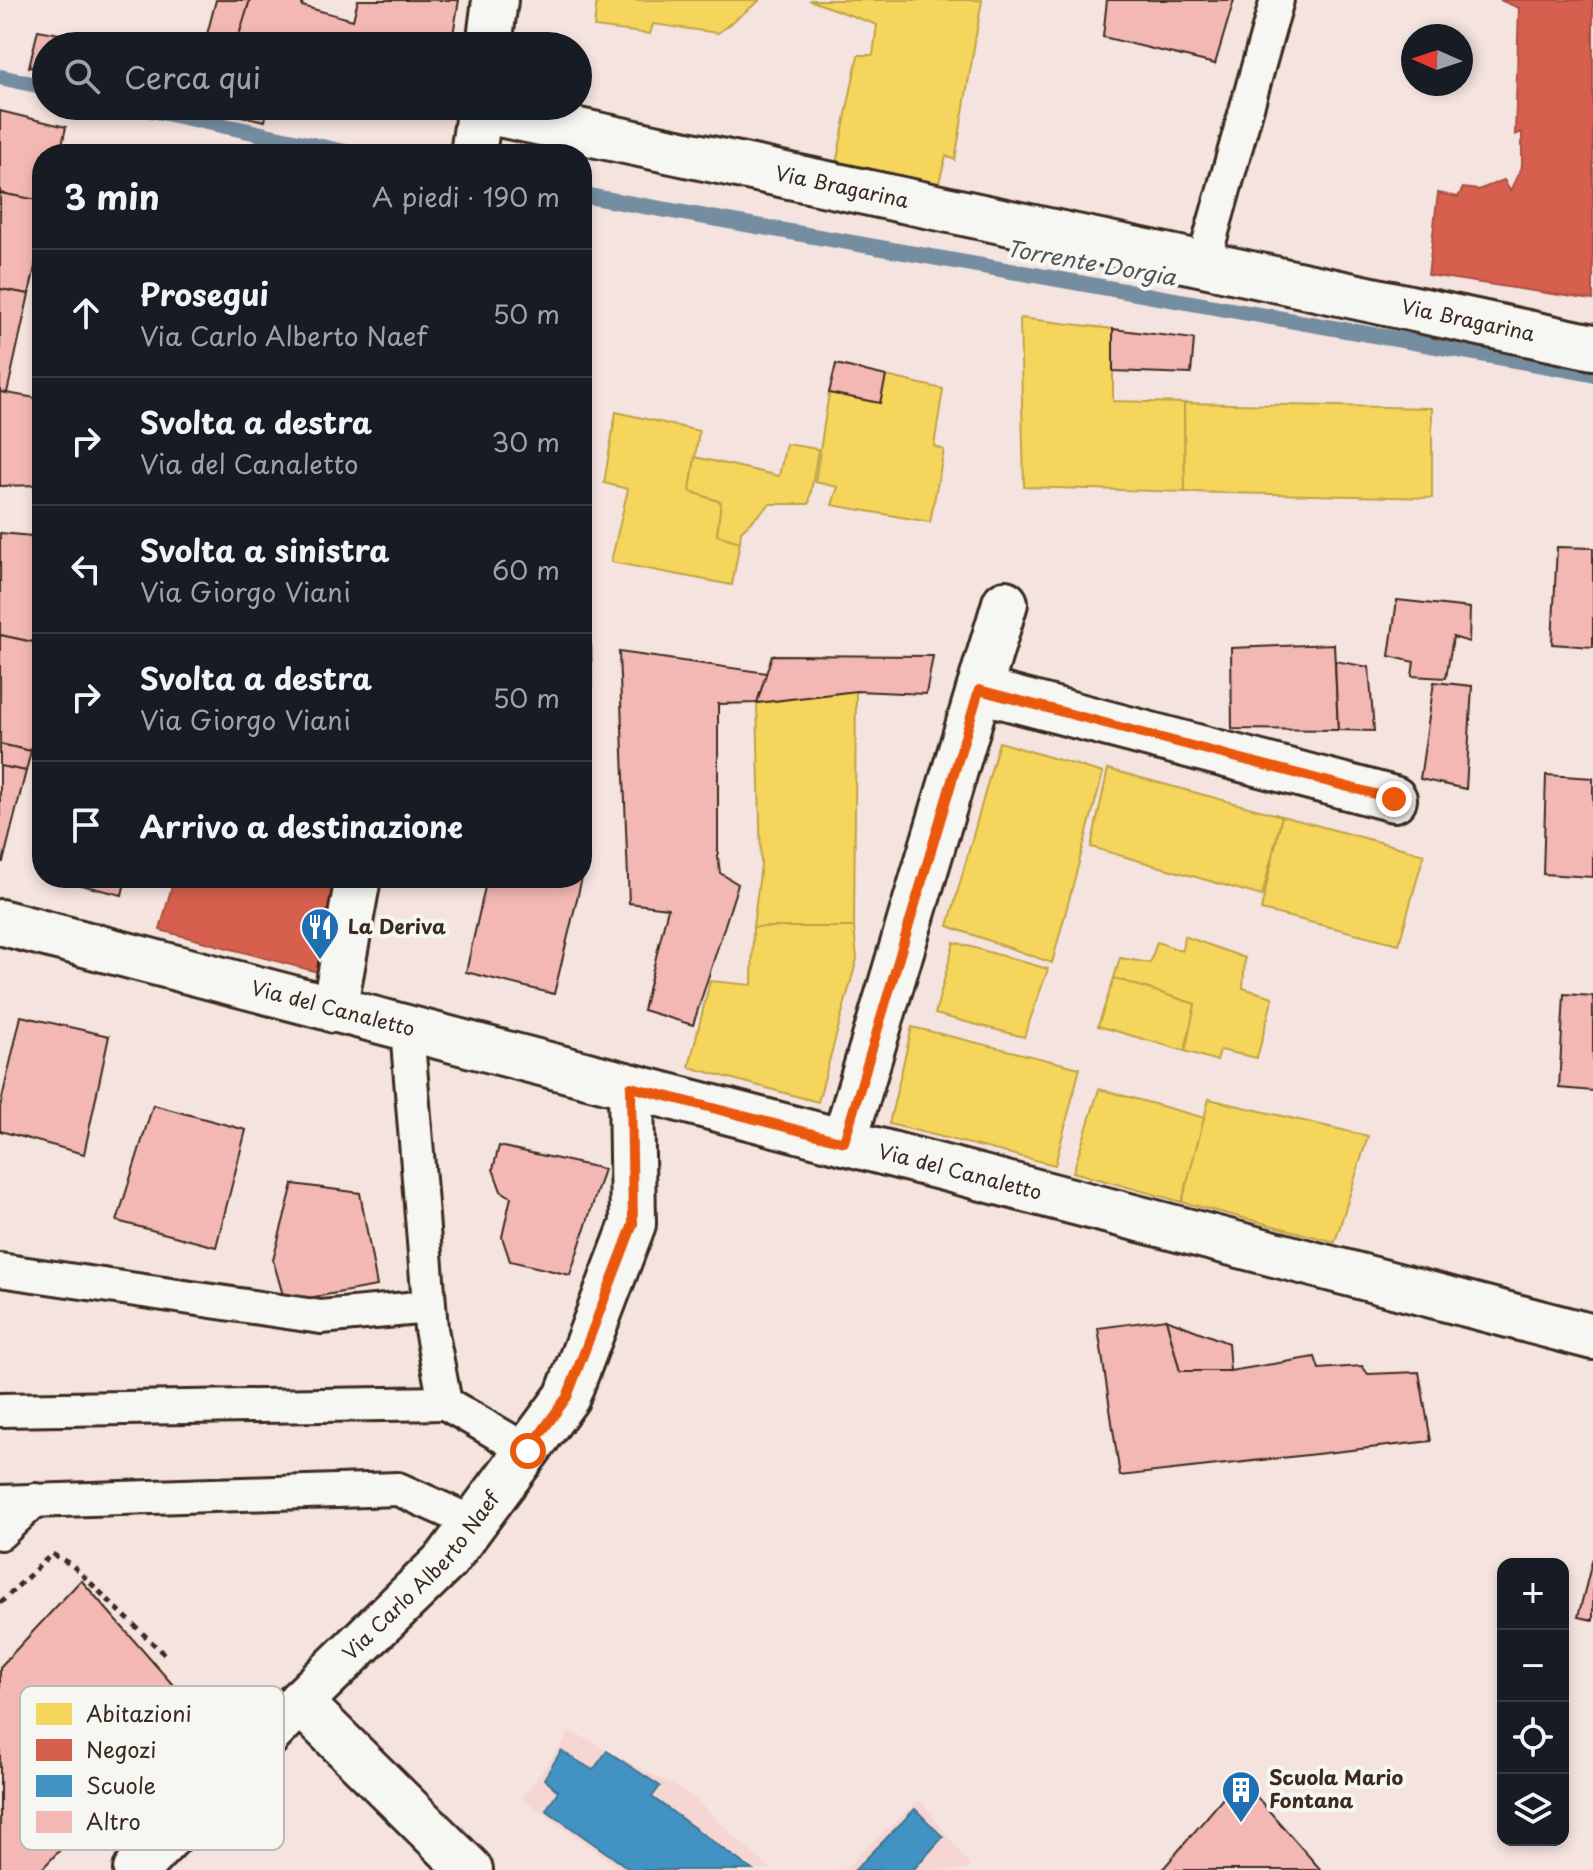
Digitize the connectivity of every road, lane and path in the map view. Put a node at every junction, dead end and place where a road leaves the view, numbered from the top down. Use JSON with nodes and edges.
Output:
{"nodes":[{"id":1,"x":495,"y":0,"type":"edge"},
{"id":2,"x":1277,"y":0,"type":"edge"},
{"id":3,"x":491,"y":32,"type":"edge"},
{"id":4,"x":478,"y":120,"type":"edge"},
{"id":5,"x":536,"y":120,"type":"edge"},
{"id":6,"x":475,"y":144,"type":"edge"},
{"id":7,"x":1203,"y":264,"type":"junction"},
{"id":8,"x":1593,"y":347,"type":"edge"},
{"id":9,"x":1005,"y":603,"type":"dead end"},
{"id":10,"x":979,"y":690,"type":"junction"},
{"id":11,"x":1394,"y":799,"type":"dead end"},
{"id":12,"x":356,"y":888,"type":"edge"},
{"id":13,"x":0,"y":922,"type":"edge"},
{"id":14,"x":334,"y":1010,"type":"junction"},
{"id":15,"x":407,"y":1029,"type":"junction"},
{"id":16,"x":631,"y":1087,"type":"junction"},
{"id":17,"x":844,"y":1142,"type":"junction"},
{"id":18,"x":0,"y":1270,"type":"edge"},
{"id":19,"x":429,"y":1307,"type":"junction"},
{"id":20,"x":1593,"y":1337,"type":"edge"},
{"id":21,"x":445,"y":1403,"type":"junction"},
{"id":22,"x":0,"y":1410,"type":"edge"},
{"id":23,"x":528,"y":1451,"type":"junction"},
{"id":24,"x":35,"y":1500,"type":"junction"},
{"id":25,"x":0,"y":1502,"type":"edge"},
{"id":26,"x":474,"y":1523,"type":"junction"},
{"id":27,"x":0,"y":1533,"type":"edge"},
{"id":28,"x":0,"y":1603,"type":"edge"},
{"id":29,"x":165,"y":1655,"type":"dead end"},
{"id":30,"x":300,"y":1702,"type":"junction"},
{"id":31,"x":284,"y":1718,"type":"edge"},
{"id":32,"x":156,"y":1850,"type":"edge"},
{"id":33,"x":136,"y":1870,"type":"edge"},
{"id":34,"x":470,"y":1870,"type":"edge"}],
"edges":[{"from":1,"to":3,"type":"street"},
{"from":2,"to":7,"type":"lane"},
{"from":4,"to":6,"type":"street","name":"Via Bragarina"},
{"from":5,"to":7,"type":"street","name":"Via Bragarina"},
{"from":7,"to":8,"type":"street","name":"Via Bragarina"},
{"from":9,"to":10,"type":"street"},
{"from":10,"to":11,"type":"street"},
{"from":10,"to":17,"type":"street"},
{"from":12,"to":14,"type":"street"},
{"from":13,"to":14,"type":"street","name":"Via del Canaletto"},
{"from":14,"to":15,"type":"street","name":"Via del Canaletto"},
{"from":15,"to":16,"type":"street","name":"Via del Canaletto"},
{"from":15,"to":19,"type":"lane"},
{"from":16,"to":17,"type":"street","name":"Via del Canaletto"},
{"from":16,"to":23,"type":"street","name":"Via Carlo Alberto Naef"},
{"from":17,"to":20,"type":"street","name":"Via del Canaletto"},
{"from":18,"to":19,"type":"lane"},
{"from":19,"to":21,"type":"lane"},
{"from":21,"to":22,"type":"lane"},
{"from":21,"to":23,"type":"lane"},
{"from":23,"to":26,"type":"street","name":"Via Carlo Alberto Naef"},
{"from":24,"to":25,"type":"lane"},
{"from":24,"to":26,"type":"lane"},
{"from":24,"to":27,"type":"lane"},
{"from":26,"to":30,"type":"street","name":"Via Carlo Alberto Naef"},
{"from":28,"to":29,"type":"path"},
{"from":30,"to":31,"type":"street","name":"Via Carlo Alberto Naef"},
{"from":30,"to":34,"type":"street"},
{"from":32,"to":33,"type":"street","name":"Via Carlo Alberto Naef"}]}
